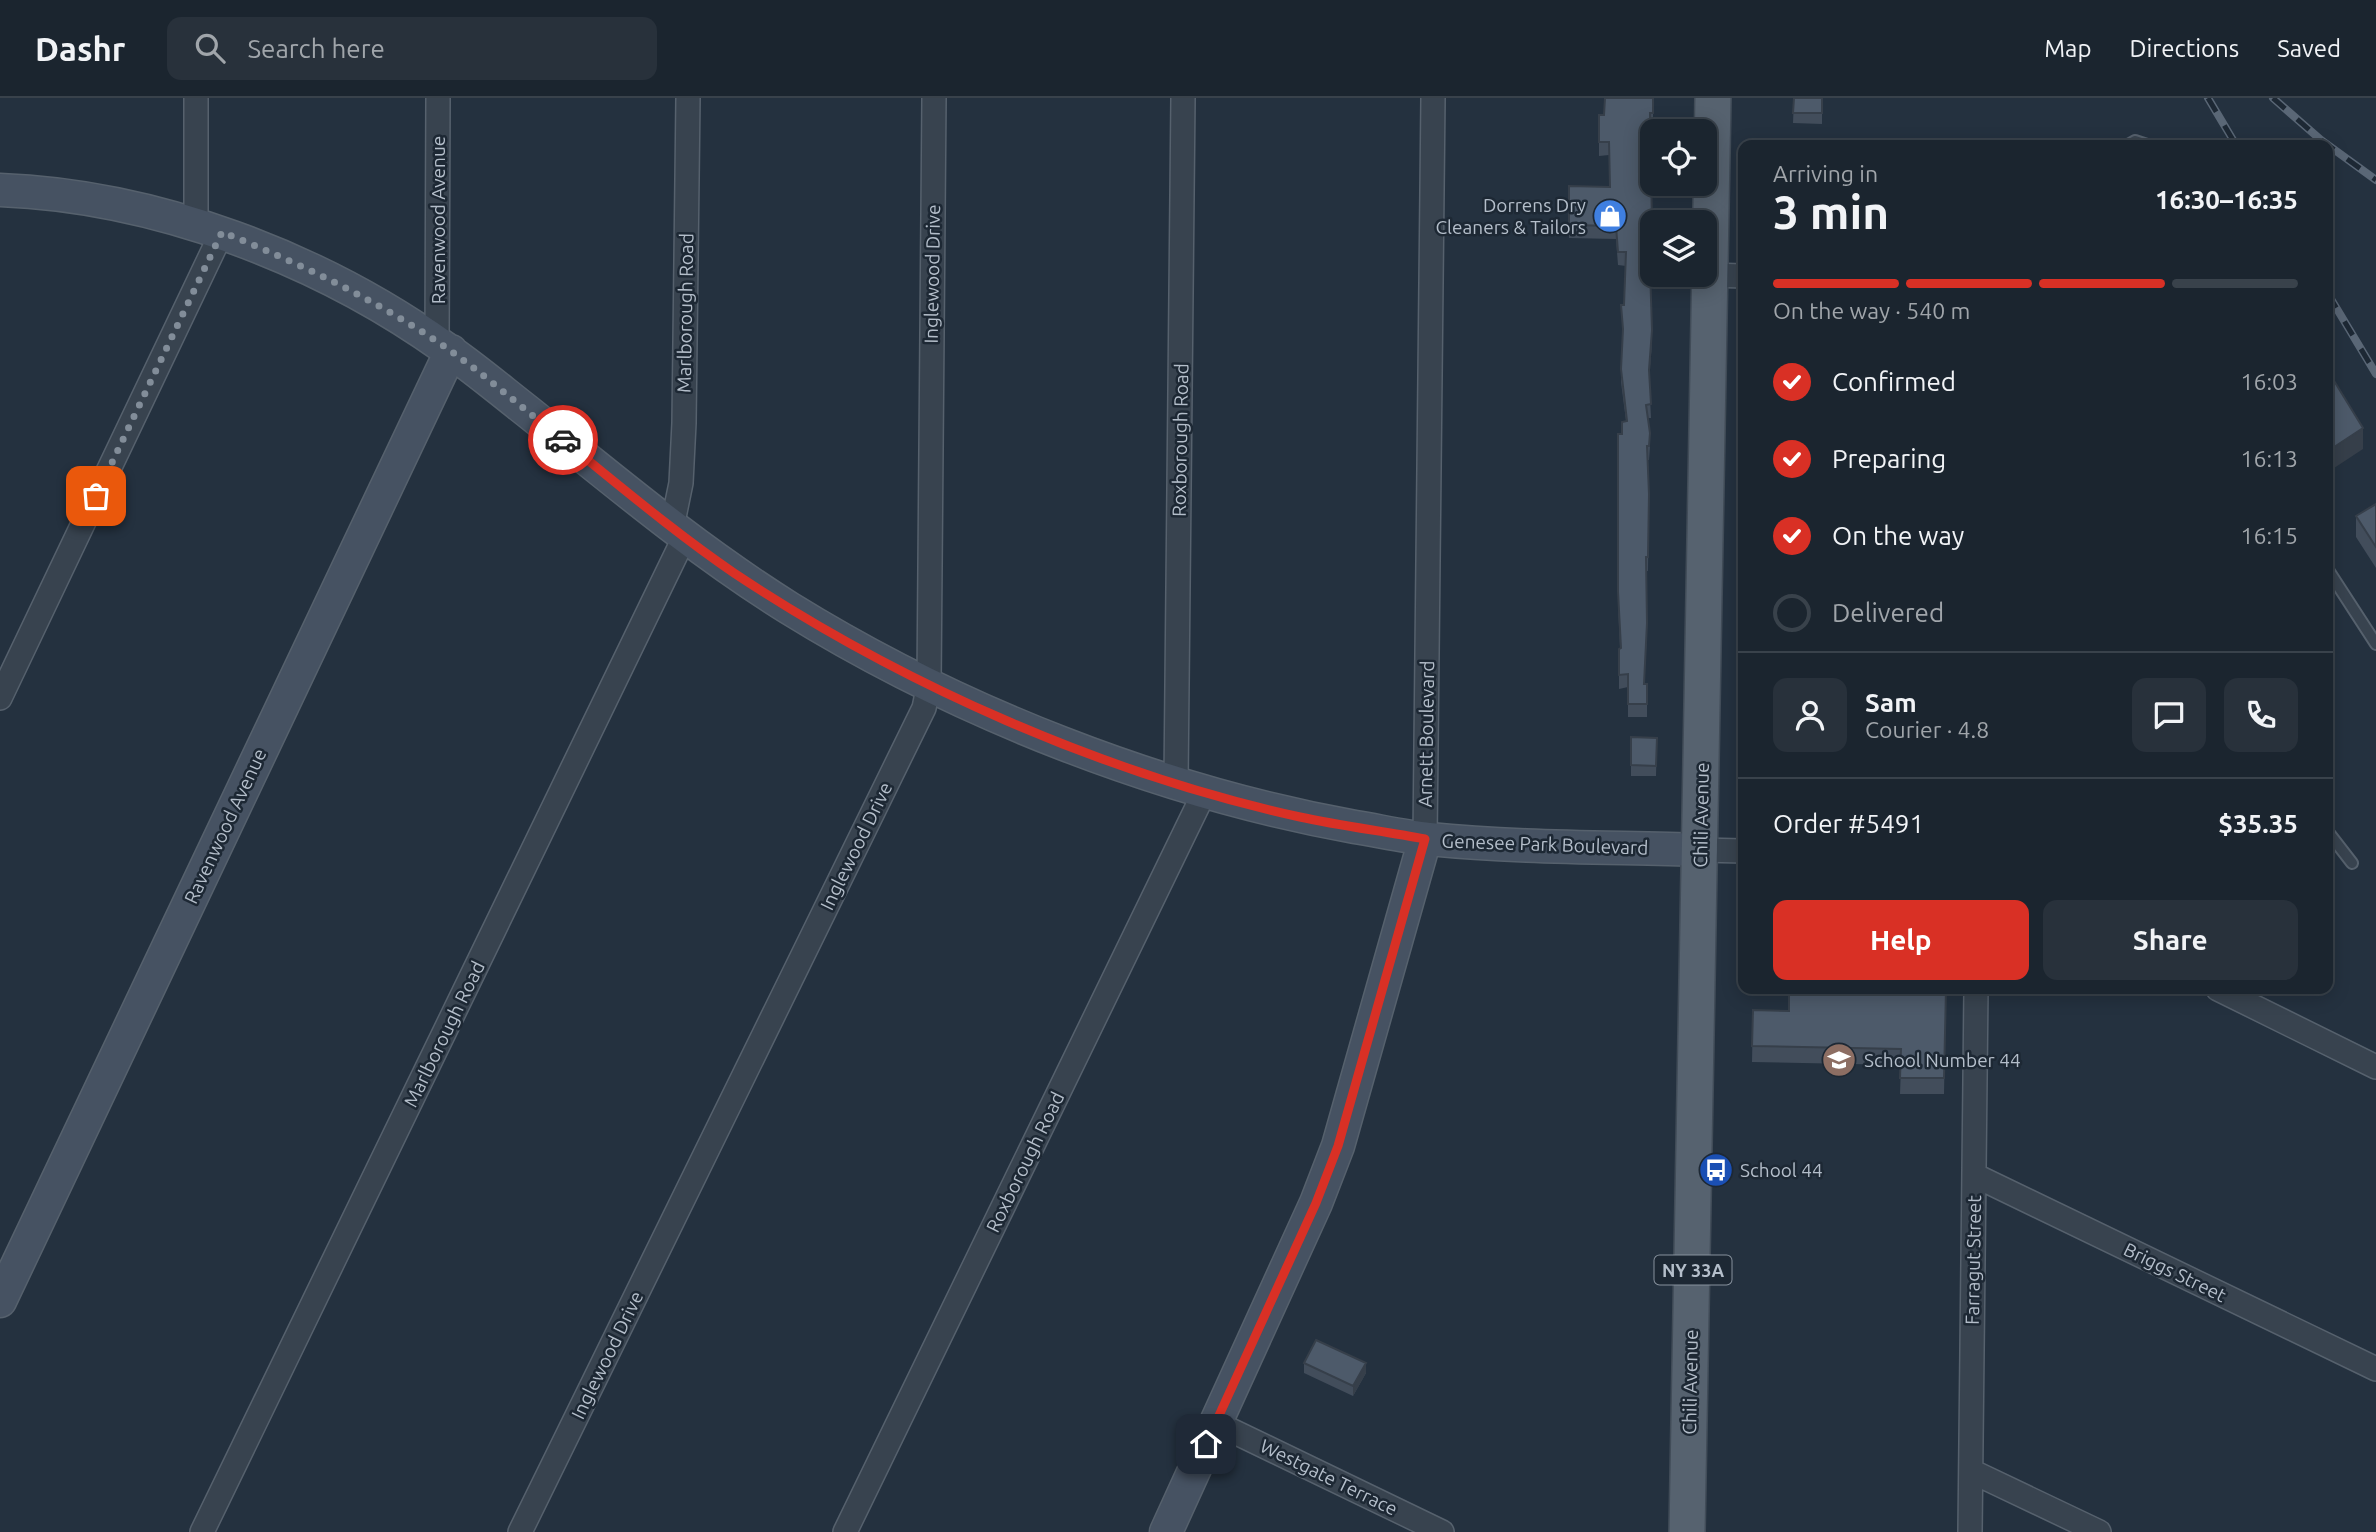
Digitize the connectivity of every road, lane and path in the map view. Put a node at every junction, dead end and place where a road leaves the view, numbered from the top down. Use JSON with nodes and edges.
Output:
{"nodes":[{"id":1,"x":196,"y":98,"type":"edge"},
{"id":2,"x":438,"y":98,"type":"edge"},
{"id":3,"x":688,"y":98,"type":"edge"},
{"id":4,"x":934,"y":98,"type":"edge"},
{"id":5,"x":1183,"y":98,"type":"edge"},
{"id":6,"x":1433,"y":98,"type":"edge"},
{"id":7,"x":1713,"y":98,"type":"edge"},
{"id":8,"x":0,"y":190,"type":"edge"},
{"id":9,"x":209,"y":228,"type":"junction"},
{"id":10,"x":1727,"y":276,"type":"edge"},
{"id":11,"x":444,"y":347,"type":"junction"},
{"id":12,"x":679,"y":532,"type":"junction"},
{"id":13,"x":2333,"y":578,"type":"edge"},
{"id":14,"x":2376,"y":644,"type":"edge"},
{"id":15,"x":929,"y":684,"type":"junction"},
{"id":16,"x":0,"y":698,"type":"edge"},
{"id":17,"x":1191,"y":787,"type":"junction"},
{"id":18,"x":2333,"y":838,"type":"edge"},
{"id":19,"x":1425,"y":839,"type":"junction"},
{"id":20,"x":1701,"y":850,"type":"junction"},
{"id":21,"x":1738,"y":850,"type":"edge"},
{"id":22,"x":2352,"y":863,"type":"dead end"},
{"id":23,"x":1976,"y":994,"type":"edge"},
{"id":24,"x":2228,"y":994,"type":"edge"},
{"id":25,"x":2376,"y":1067,"type":"edge"},
{"id":26,"x":1974,"y":1175,"type":"junction"},
{"id":27,"x":0,"y":1301,"type":"edge"},
{"id":28,"x":2376,"y":1369,"type":"edge"},
{"id":29,"x":1216,"y":1423,"type":"junction"},
{"id":30,"x":1971,"y":1471,"type":"junction"},
{"id":31,"x":202,"y":1532,"type":"edge"},
{"id":32,"x":520,"y":1532,"type":"edge"},
{"id":33,"x":845,"y":1532,"type":"edge"},
{"id":34,"x":1166,"y":1532,"type":"edge"},
{"id":35,"x":1442,"y":1532,"type":"edge"},
{"id":36,"x":1687,"y":1532,"type":"edge"},
{"id":37,"x":1970,"y":1532,"type":"edge"},
{"id":38,"x":2099,"y":1532,"type":"edge"}],
"edges":[{"from":1,"to":9,"type":"street"},
{"from":2,"to":11,"type":"street","name":"Ravenwood Avenue"},
{"from":3,"to":12,"type":"street","name":"Marlborough Road"},
{"from":4,"to":15,"type":"street","name":"Inglewood Drive"},
{"from":5,"to":17,"type":"street","name":"Roxborough Road"},
{"from":6,"to":19,"type":"street","name":"Arnett Boulevard"},
{"from":7,"to":10,"type":"main road","name":"Chili Avenue","number":"NY 33A"},
{"from":8,"to":9,"type":"street","name":"Genesee Park Boulevard"},
{"from":9,"to":11,"type":"street","name":"Genesee Park Boulevard"},
{"from":9,"to":16,"type":"street"},
{"from":10,"to":20,"type":"main road","name":"Chili Avenue","number":"NY 33A"},
{"from":11,"to":12,"type":"street","name":"Genesee Park Boulevard"},
{"from":11,"to":27,"type":"street","name":"Ravenwood Avenue"},
{"from":12,"to":15,"type":"street","name":"Genesee Park Boulevard"},
{"from":12,"to":31,"type":"street","name":"Marlborough Road"},
{"from":13,"to":14,"type":"lane"},
{"from":15,"to":17,"type":"street","name":"Genesee Park Boulevard"},
{"from":15,"to":32,"type":"street","name":"Inglewood Drive"},
{"from":17,"to":19,"type":"street","name":"Genesee Park Boulevard"},
{"from":17,"to":33,"type":"street","name":"Roxborough Road"},
{"from":18,"to":22,"type":"lane"},
{"from":19,"to":20,"type":"street","name":"Genesee Park Boulevard"},
{"from":19,"to":29,"type":"street","name":"Arnett Boulevard"},
{"from":20,"to":21,"type":"street"},
{"from":20,"to":36,"type":"main road","name":"Chili Avenue","number":"NY 33A"},
{"from":23,"to":26,"type":"street","name":"Farragut Street"},
{"from":24,"to":25,"type":"street"},
{"from":26,"to":28,"type":"street","name":"Briggs Street"},
{"from":26,"to":30,"type":"street","name":"Farragut Street"},
{"from":29,"to":34,"type":"street","name":"Arnett Boulevard"},
{"from":29,"to":35,"type":"street","name":"Westgate Terrace"},
{"from":30,"to":37,"type":"street","name":"Farragut Street"},
{"from":30,"to":38,"type":"street"}]}
